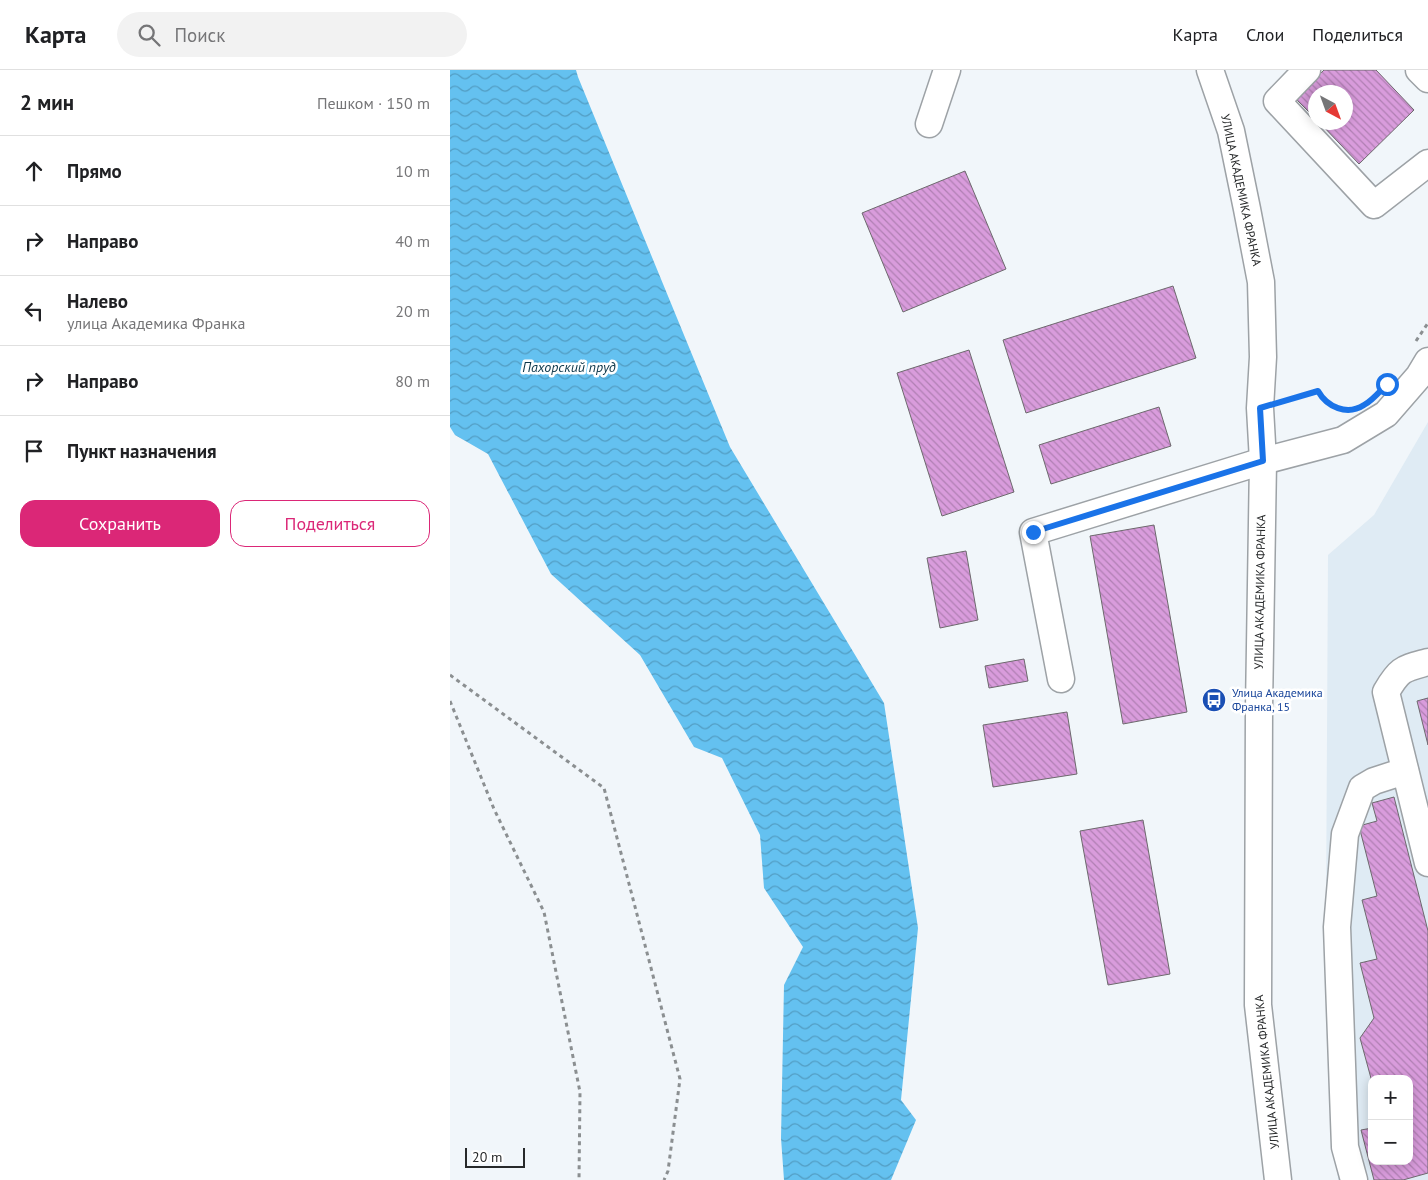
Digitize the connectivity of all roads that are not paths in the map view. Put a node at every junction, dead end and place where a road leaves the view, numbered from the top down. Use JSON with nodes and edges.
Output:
{"nodes":[{"id":1,"x":946,"y":70,"type":"edge"},
{"id":2,"x":1210,"y":70,"type":"edge"},
{"id":3,"x":1307,"y":70,"type":"edge"},
{"id":4,"x":1418,"y":70,"type":"edge"},
{"id":5,"x":1428,"y":79,"type":"edge"},
{"id":6,"x":929,"y":124,"type":"dead end"},
{"id":7,"x":1428,"y":163,"type":"edge"},
{"id":8,"x":1421,"y":353,"type":"edge"},
{"id":9,"x":1263,"y":461,"type":"junction"},
{"id":10,"x":1428,"y":662,"type":"edge"},
{"id":11,"x":1061,"y":679,"type":"dead end"},
{"id":12,"x":1405,"y":771,"type":"junction"},
{"id":13,"x":1428,"y":863,"type":"edge"},
{"id":14,"x":1278,"y":1180,"type":"edge"},
{"id":15,"x":1354,"y":1180,"type":"edge"}],
"edges":[{"from":1,"to":6,"type":"street"},
{"from":2,"to":9,"type":"street","name":"УЛИЦА АКАДЕМИКА ФРАНКА"},
{"from":3,"to":7,"type":"street"},
{"from":4,"to":5,"type":"street"},
{"from":8,"to":9,"type":"street"},
{"from":9,"to":11,"type":"street"},
{"from":9,"to":14,"type":"street","name":"УЛИЦА АКАДЕМИКА ФРАНКА"},
{"from":10,"to":12,"type":"street"},
{"from":12,"to":13,"type":"street"},
{"from":12,"to":15,"type":"street"}]}
